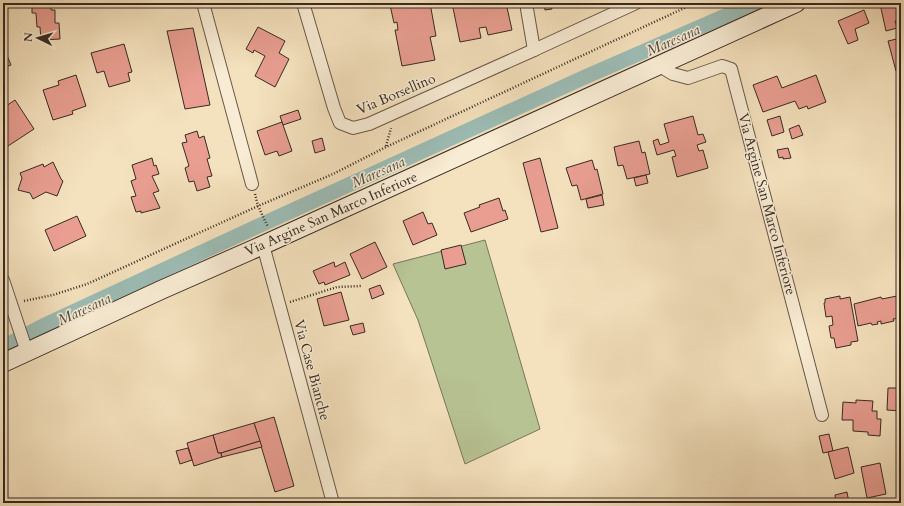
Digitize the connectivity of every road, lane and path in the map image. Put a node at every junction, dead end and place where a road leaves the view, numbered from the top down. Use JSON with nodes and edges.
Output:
{"nodes":[{"id":1,"x":203,"y":3,"type":"edge"},
{"id":2,"x":303,"y":3,"type":"edge"},
{"id":3,"x":526,"y":3,"type":"edge"},
{"id":4,"x":636,"y":3,"type":"edge"},
{"id":5,"x":695,"y":3,"type":"edge"},
{"id":6,"x":796,"y":3,"type":"edge"},
{"id":7,"x":534,"y":50,"type":"junction"},
{"id":8,"x":658,"y":65,"type":"junction"},
{"id":9,"x":252,"y":184,"type":"joint"},
{"id":10,"x":258,"y":206,"type":"junction"},
{"id":11,"x":266,"y":237,"type":"junction"},
{"id":12,"x":3,"y":280,"type":"edge"},
{"id":13,"x":361,"y":286,"type":"dead end"},
{"id":14,"x":279,"y":305,"type":"junction"},
{"id":15,"x":12,"y":308,"type":"junction"},
{"id":16,"x":26,"y":348,"type":"junction"},
{"id":17,"x":3,"y":363,"type":"edge"},
{"id":18,"x":822,"y":415,"type":"dead end"},
{"id":19,"x":333,"y":503,"type":"edge"}],
"edges":[{"from":1,"to":9,"type":"street"},
{"from":2,"to":7,"type":"street","name":"Via Borsellino"},
{"from":3,"to":7,"type":"street"},
{"from":4,"to":7,"type":"street"},
{"from":5,"to":10,"type":"path"},
{"from":6,"to":8,"type":"street","name":"Via Argine San Marco Inferiore"},
{"from":8,"to":11,"type":"street","name":"Via Argine San Marco Inferiore"},
{"from":8,"to":18,"type":"street","name":"Via Argine San Marco Inferiore"},
{"from":9,"to":10,"type":"path"},
{"from":10,"to":11,"type":"path"},
{"from":10,"to":15,"type":"path"},
{"from":11,"to":14,"type":"street","name":"Via Case Bianche"},
{"from":11,"to":16,"type":"street","name":"Via Argine San Marco Inferiore"},
{"from":12,"to":15,"type":"street"},
{"from":13,"to":14,"type":"path"},
{"from":14,"to":19,"type":"street","name":"Via Case Bianche"},
{"from":15,"to":16,"type":"street"},
{"from":16,"to":17,"type":"street","name":"Via Argine San Marco Inferiore"}]}
